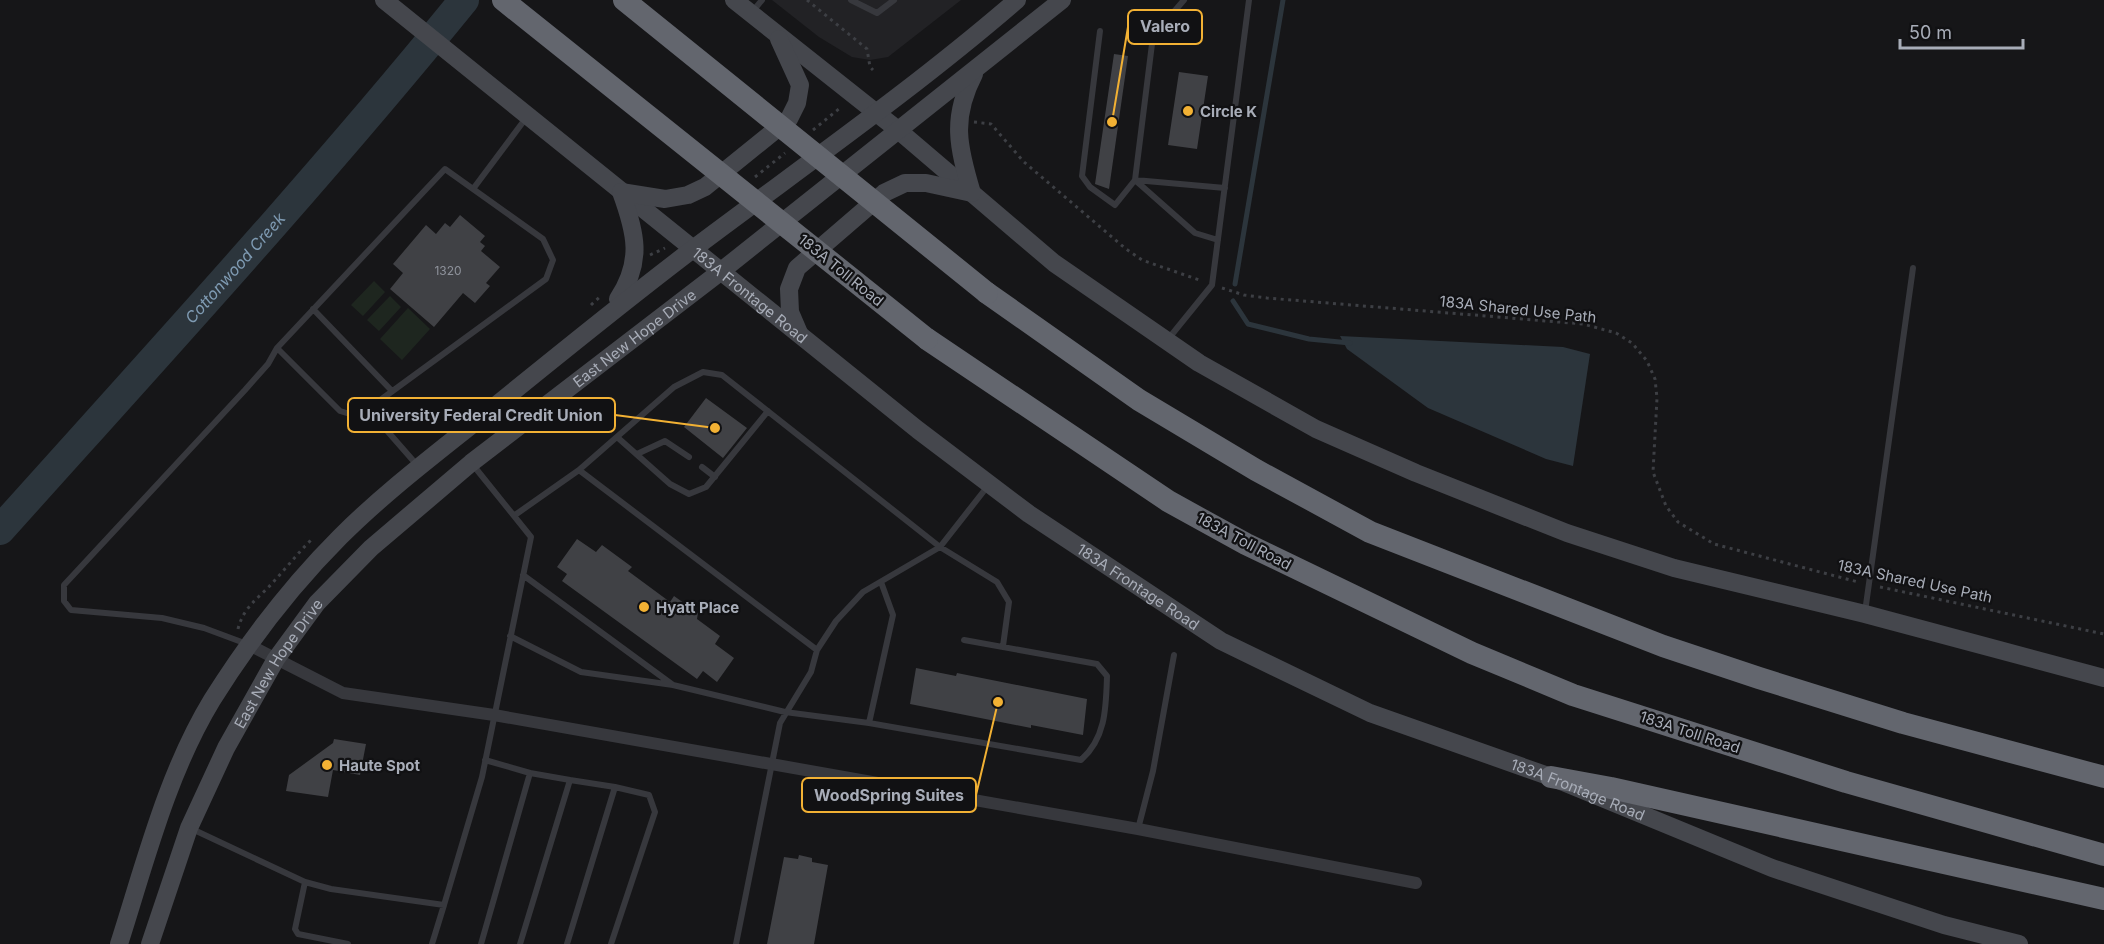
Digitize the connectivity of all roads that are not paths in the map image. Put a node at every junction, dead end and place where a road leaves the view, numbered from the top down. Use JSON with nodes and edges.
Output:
{"nodes":[{"id":1,"x":384,"y":0,"type":"edge"},
{"id":2,"x":503,"y":0,"type":"edge"},
{"id":3,"x":624,"y":0,"type":"edge"},
{"id":4,"x":734,"y":0,"type":"edge"},
{"id":5,"x":851,"y":0,"type":"edge"},
{"id":6,"x":894,"y":0,"type":"edge"},
{"id":7,"x":1017,"y":0,"type":"edge"},
{"id":8,"x":1062,"y":0,"type":"edge"},
{"id":9,"x":1184,"y":0,"type":"edge"},
{"id":10,"x":1249,"y":0,"type":"edge"},
{"id":11,"x":757,"y":7,"type":"edge"},
{"id":12,"x":1100,"y":31,"type":"dead end"},
{"id":13,"x":777,"y":34,"type":"junction"},
{"id":14,"x":977,"y":69,"type":"junction"},
{"id":15,"x":876,"y":113,"type":"junction"},
{"id":16,"x":528,"y":115,"type":"junction"},
{"id":17,"x":898,"y":130,"type":"junction"},
{"id":18,"x":1135,"y":180,"type":"junction"},
{"id":19,"x":1225,"y":188,"type":"junction"},
{"id":20,"x":473,"y":189,"type":"junction"},
{"id":21,"x":621,"y":192,"type":"junction"},
{"id":22,"x":972,"y":193,"type":"junction"},
{"id":23,"x":1218,"y":240,"type":"junction"},
{"id":24,"x":692,"y":249,"type":"junction"},
{"id":25,"x":1913,"y":268,"type":"dead end"},
{"id":26,"x":720,"y":272,"type":"junction"},
{"id":27,"x":313,"y":309,"type":"junction"},
{"id":28,"x":609,"y":312,"type":"junction"},
{"id":29,"x":801,"y":338,"type":"junction"},
{"id":30,"x":1167,"y":341,"type":"junction"},
{"id":31,"x":277,"y":348,"type":"junction"},
{"id":32,"x":392,"y":391,"type":"junction"},
{"id":33,"x":368,"y":409,"type":"junction"},
{"id":34,"x":768,"y":411,"type":"junction"},
{"id":35,"x":617,"y":437,"type":"junction"},
{"id":36,"x":637,"y":454,"type":"junction"},
{"id":37,"x":689,"y":457,"type":"dead end"},
{"id":38,"x":471,"y":463,"type":"junction"},
{"id":39,"x":702,"y":467,"type":"dead end"},
{"id":40,"x":420,"y":468,"type":"junction"},
{"id":41,"x":579,"y":470,"type":"junction"},
{"id":42,"x":715,"y":477,"type":"junction"},
{"id":43,"x":989,"y":484,"type":"junction"},
{"id":44,"x":515,"y":515,"type":"junction"},
{"id":45,"x":940,"y":547,"type":"junction"},
{"id":46,"x":523,"y":575,"type":"junction"},
{"id":47,"x":881,"y":582,"type":"junction"},
{"id":48,"x":1865,"y":614,"type":"junction"},
{"id":49,"x":510,"y":636,"type":"junction"},
{"id":50,"x":964,"y":640,"type":"dead end"},
{"id":51,"x":249,"y":645,"type":"junction"},
{"id":52,"x":1003,"y":646,"type":"junction"},
{"id":53,"x":818,"y":650,"type":"junction"},
{"id":54,"x":1174,"y":655,"type":"dead end"},
{"id":55,"x":276,"y":659,"type":"junction"},
{"id":56,"x":2104,"y":678,"type":"edge"},
{"id":57,"x":673,"y":685,"type":"junction"},
{"id":58,"x":785,"y":712,"type":"junction"},
{"id":59,"x":494,"y":715,"type":"junction"},
{"id":60,"x":869,"y":723,"type":"junction"},
{"id":61,"x":485,"y":760,"type":"junction"},
{"id":62,"x":769,"y":765,"type":"junction"},
{"id":63,"x":530,"y":773,"type":"junction"},
{"id":64,"x":1551,"y":777,"type":"junction"},
{"id":65,"x":2104,"y":777,"type":"edge"},
{"id":66,"x":570,"y":780,"type":"junction"},
{"id":67,"x":615,"y":787,"type":"junction"},
{"id":68,"x":189,"y":828,"type":"junction"},
{"id":69,"x":1138,"y":829,"type":"junction"},
{"id":70,"x":2104,"y":855,"type":"edge"},
{"id":71,"x":305,"y":882,"type":"junction"},
{"id":72,"x":1416,"y":883,"type":"dead end"},
{"id":73,"x":2104,"y":899,"type":"edge"},
{"id":74,"x":444,"y":905,"type":"junction"},
{"id":75,"x":119,"y":944,"type":"edge"},
{"id":76,"x":150,"y":944,"type":"edge"},
{"id":77,"x":348,"y":944,"type":"edge"},
{"id":78,"x":432,"y":944,"type":"edge"},
{"id":79,"x":481,"y":944,"type":"edge"},
{"id":80,"x":520,"y":944,"type":"edge"},
{"id":81,"x":567,"y":944,"type":"edge"},
{"id":82,"x":611,"y":944,"type":"edge"},
{"id":83,"x":735,"y":944,"type":"edge"},
{"id":84,"x":2019,"y":944,"type":"edge"}],
"edges":[{"from":1,"to":16,"type":"main road","name":"183A Frontage Road"},
{"from":2,"to":70,"type":"highway","name":"183A Toll Road","bridge":true},
{"from":3,"to":65,"type":"highway","bridge":true},
{"from":4,"to":11,"type":"main road"},
{"from":5,"to":6,"type":"lane"},
{"from":7,"to":15,"type":"main road","name":"East New Hope Drive"},
{"from":8,"to":14,"type":"main road","name":"East New Hope Drive"},
{"from":9,"to":18,"type":"lane"},
{"from":10,"to":19,"type":"lane"},
{"from":11,"to":13,"type":"main road"},
{"from":12,"to":18,"type":"lane"},
{"from":13,"to":15,"type":"main road"},
{"from":13,"to":21,"type":"main road"},
{"from":14,"to":17,"type":"main road","name":"East New Hope Drive"},
{"from":14,"to":22,"type":"main road"},
{"from":15,"to":17,"type":"main road"},
{"from":15,"to":24,"type":"main road","name":"East New Hope Drive"},
{"from":16,"to":20,"type":"lane"},
{"from":16,"to":21,"type":"main road","name":"183A Frontage Road"},
{"from":17,"to":22,"type":"main road"},
{"from":17,"to":26,"type":"main road","name":"East New Hope Drive"},
{"from":18,"to":19,"type":"lane"},
{"from":18,"to":23,"type":"lane"},
{"from":19,"to":23,"type":"lane"},
{"from":20,"to":27,"type":"lane"},
{"from":20,"to":32,"type":"lane"},
{"from":21,"to":24,"type":"main road","name":"183A Frontage Road"},
{"from":21,"to":28,"type":"main road"},
{"from":22,"to":29,"type":"main road"},
{"from":22,"to":30,"type":"main road"},
{"from":23,"to":30,"type":"lane"},
{"from":24,"to":26,"type":"main road","name":"183A Frontage Road"},
{"from":24,"to":28,"type":"main road","name":"East New Hope Drive"},
{"from":25,"to":48,"type":"lane"},
{"from":26,"to":29,"type":"main road","name":"183A Frontage Road"},
{"from":26,"to":38,"type":"main road","name":"East New Hope Drive"},
{"from":27,"to":31,"type":"lane"},
{"from":27,"to":32,"type":"lane"},
{"from":28,"to":40,"type":"main road","name":"East New Hope Drive"},
{"from":29,"to":43,"type":"main road","name":"183A Frontage Road"},
{"from":30,"to":48,"type":"main road"},
{"from":31,"to":33,"type":"lane"},
{"from":31,"to":51,"type":"lane"},
{"from":32,"to":33,"type":"lane"},
{"from":33,"to":40,"type":"lane"},
{"from":34,"to":35,"type":"lane"},
{"from":34,"to":42,"type":"lane"},
{"from":34,"to":45,"type":"lane"},
{"from":35,"to":36,"type":"lane"},
{"from":35,"to":41,"type":"lane"},
{"from":36,"to":37,"type":"lane"},
{"from":36,"to":42,"type":"lane"},
{"from":38,"to":44,"type":"lane"},
{"from":38,"to":55,"type":"main road","name":"East New Hope Drive"},
{"from":39,"to":42,"type":"lane"},
{"from":40,"to":51,"type":"main road","name":"East New Hope Drive"},
{"from":41,"to":44,"type":"lane"},
{"from":41,"to":53,"type":"lane"},
{"from":43,"to":45,"type":"lane"},
{"from":43,"to":64,"type":"main road","name":"183A Frontage Road"},
{"from":44,"to":46,"type":"lane"},
{"from":45,"to":47,"type":"lane"},
{"from":45,"to":52,"type":"lane"},
{"from":46,"to":49,"type":"lane"},
{"from":46,"to":57,"type":"lane"},
{"from":47,"to":53,"type":"lane"},
{"from":47,"to":60,"type":"lane"},
{"from":48,"to":56,"type":"main road"},
{"from":49,"to":57,"type":"lane"},
{"from":49,"to":59,"type":"lane"},
{"from":50,"to":52,"type":"lane"},
{"from":51,"to":55,"type":"street"},
{"from":51,"to":75,"type":"main road","name":"East New Hope Drive"},
{"from":52,"to":60,"type":"lane"},
{"from":53,"to":58,"type":"lane"},
{"from":54,"to":69,"type":"lane"},
{"from":55,"to":59,"type":"street"},
{"from":55,"to":68,"type":"main road","name":"East New Hope Drive"},
{"from":57,"to":58,"type":"lane"},
{"from":58,"to":60,"type":"lane"},
{"from":58,"to":62,"type":"lane"},
{"from":59,"to":61,"type":"lane"},
{"from":59,"to":62,"type":"street"},
{"from":61,"to":63,"type":"lane"},
{"from":61,"to":74,"type":"lane"},
{"from":62,"to":69,"type":"street"},
{"from":62,"to":83,"type":"lane"},
{"from":63,"to":66,"type":"lane"},
{"from":63,"to":79,"type":"lane"},
{"from":64,"to":73,"type":"highway"},
{"from":64,"to":84,"type":"main road","name":"183A Frontage Road"},
{"from":66,"to":67,"type":"lane"},
{"from":66,"to":80,"type":"lane"},
{"from":67,"to":81,"type":"lane"},
{"from":67,"to":82,"type":"lane"},
{"from":68,"to":71,"type":"lane"},
{"from":68,"to":76,"type":"main road","name":"East New Hope Drive"},
{"from":69,"to":72,"type":"street"},
{"from":71,"to":74,"type":"lane"},
{"from":71,"to":77,"type":"lane"},
{"from":74,"to":78,"type":"lane"}]}
